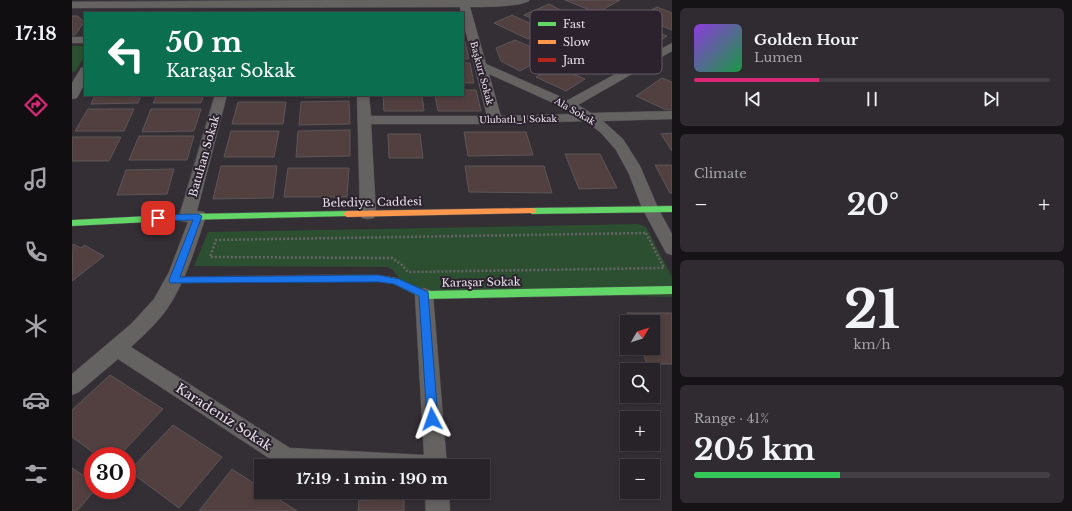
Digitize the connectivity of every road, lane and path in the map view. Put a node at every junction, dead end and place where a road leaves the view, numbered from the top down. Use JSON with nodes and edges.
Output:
{"nodes":[{"id":1,"x":525,"y":0,"type":"edge"},
{"id":2,"x":333,"y":2,"type":"edge"},
{"id":3,"x":464,"y":4,"type":"junction"},
{"id":4,"x":72,"y":5,"type":"edge"},
{"id":5,"x":246,"y":6,"type":"edge"},
{"id":6,"x":119,"y":9,"type":"edge"},
{"id":7,"x":365,"y":9,"type":"edge"},
{"id":8,"x":72,"y":40,"type":"edge"},
{"id":9,"x":84,"y":40,"type":"edge"},
{"id":10,"x":672,"y":46,"type":"edge"},
{"id":11,"x":662,"y":52,"type":"edge"},
{"id":12,"x":480,"y":66,"type":"junction"},
{"id":13,"x":81,"y":74,"type":"edge"},
{"id":14,"x":623,"y":74,"type":"edge"},
{"id":15,"x":72,"y":95,"type":"edge"},
{"id":16,"x":221,"y":96,"type":"edge"},
{"id":17,"x":364,"y":96,"type":"edge"},
{"id":18,"x":568,"y":106,"type":"junction"},
{"id":19,"x":672,"y":115,"type":"edge"},
{"id":20,"x":588,"y":117,"type":"junction"},
{"id":21,"x":364,"y":120,"type":"junction"},
{"id":22,"x":495,"y":120,"type":"junction"},
{"id":23,"x":672,"y":209,"type":"edge"},
{"id":24,"x":651,"y":210,"type":"junction"},
{"id":25,"x":368,"y":214,"type":"junction"},
{"id":26,"x":192,"y":216,"type":"junction"},
{"id":27,"x":72,"y":223,"type":"edge"},
{"id":28,"x":672,"y":249,"type":"edge"},
{"id":29,"x":210,"y":257,"type":"joint"},
{"id":30,"x":174,"y":280,"type":"junction"},
{"id":31,"x":672,"y":290,"type":"edge"},
{"id":32,"x":424,"y":294,"type":"junction"},
{"id":33,"x":116,"y":347,"type":"junction"},
{"id":34,"x":72,"y":386,"type":"edge"},
{"id":35,"x":306,"y":459,"type":"edge"},
{"id":36,"x":436,"y":459,"type":"edge"},
{"id":37,"x":437,"y":499,"type":"edge"},
{"id":38,"x":438,"y":511,"type":"edge"}],
"edges":[{"from":1,"to":3,"type":"street"},
{"from":2,"to":5,"type":"street"},
{"from":2,"to":7,"type":"street"},
{"from":3,"to":7,"type":"street"},
{"from":3,"to":12,"type":"street","name":"Başkurt Sokak"},
{"from":4,"to":6,"type":"street"},
{"from":5,"to":6,"type":"street"},
{"from":8,"to":9,"type":"street"},
{"from":10,"to":11,"type":"street"},
{"from":12,"to":18,"type":"street","name":"Ala Sokak"},
{"from":12,"to":22,"type":"street","name":"Başkurt Sokak"},
{"from":13,"to":15,"type":"street"},
{"from":14,"to":18,"type":"street"},
{"from":16,"to":26,"type":"street","name":"Batuhan Sokak"},
{"from":17,"to":21,"type":"street"},
{"from":18,"to":20,"type":"street","name":"Ala Sokak"},
{"from":19,"to":20,"type":"street","name":"Ulubatlı_1 Sokak"},
{"from":20,"to":22,"type":"street","name":"Ulubatlı_1 Sokak"},
{"from":20,"to":24,"type":"street","name":"Ala Sokak"},
{"from":21,"to":22,"type":"street","name":"Ulubatlı_1 Sokak"},
{"from":21,"to":25,"type":"street"},
{"from":23,"to":24,"type":"street","name":"Belediye. Caddesi"},
{"from":24,"to":25,"type":"street","name":"Belediye. Caddesi"},
{"from":24,"to":28,"type":"street","name":"Ala Sokak"},
{"from":25,"to":26,"type":"street","name":"Belediye. Caddesi"},
{"from":26,"to":27,"type":"street","name":"Belediye. Caddesi"},
{"from":26,"to":30,"type":"street","name":"Batuhan Sokak"},
{"from":29,"to":29,"type":"path"},
{"from":30,"to":32,"type":"street","name":"Karaşar Sokak"},
{"from":30,"to":33,"type":"street","name":"Batuhan Sokak"},
{"from":31,"to":32,"type":"street","name":"Karaşar Sokak"},
{"from":32,"to":36,"type":"street"},
{"from":33,"to":34,"type":"street","name":"Batuhan Sokak"},
{"from":33,"to":35,"type":"street","name":"Karadeniz Sokak"},
{"from":37,"to":38,"type":"street"}]}
